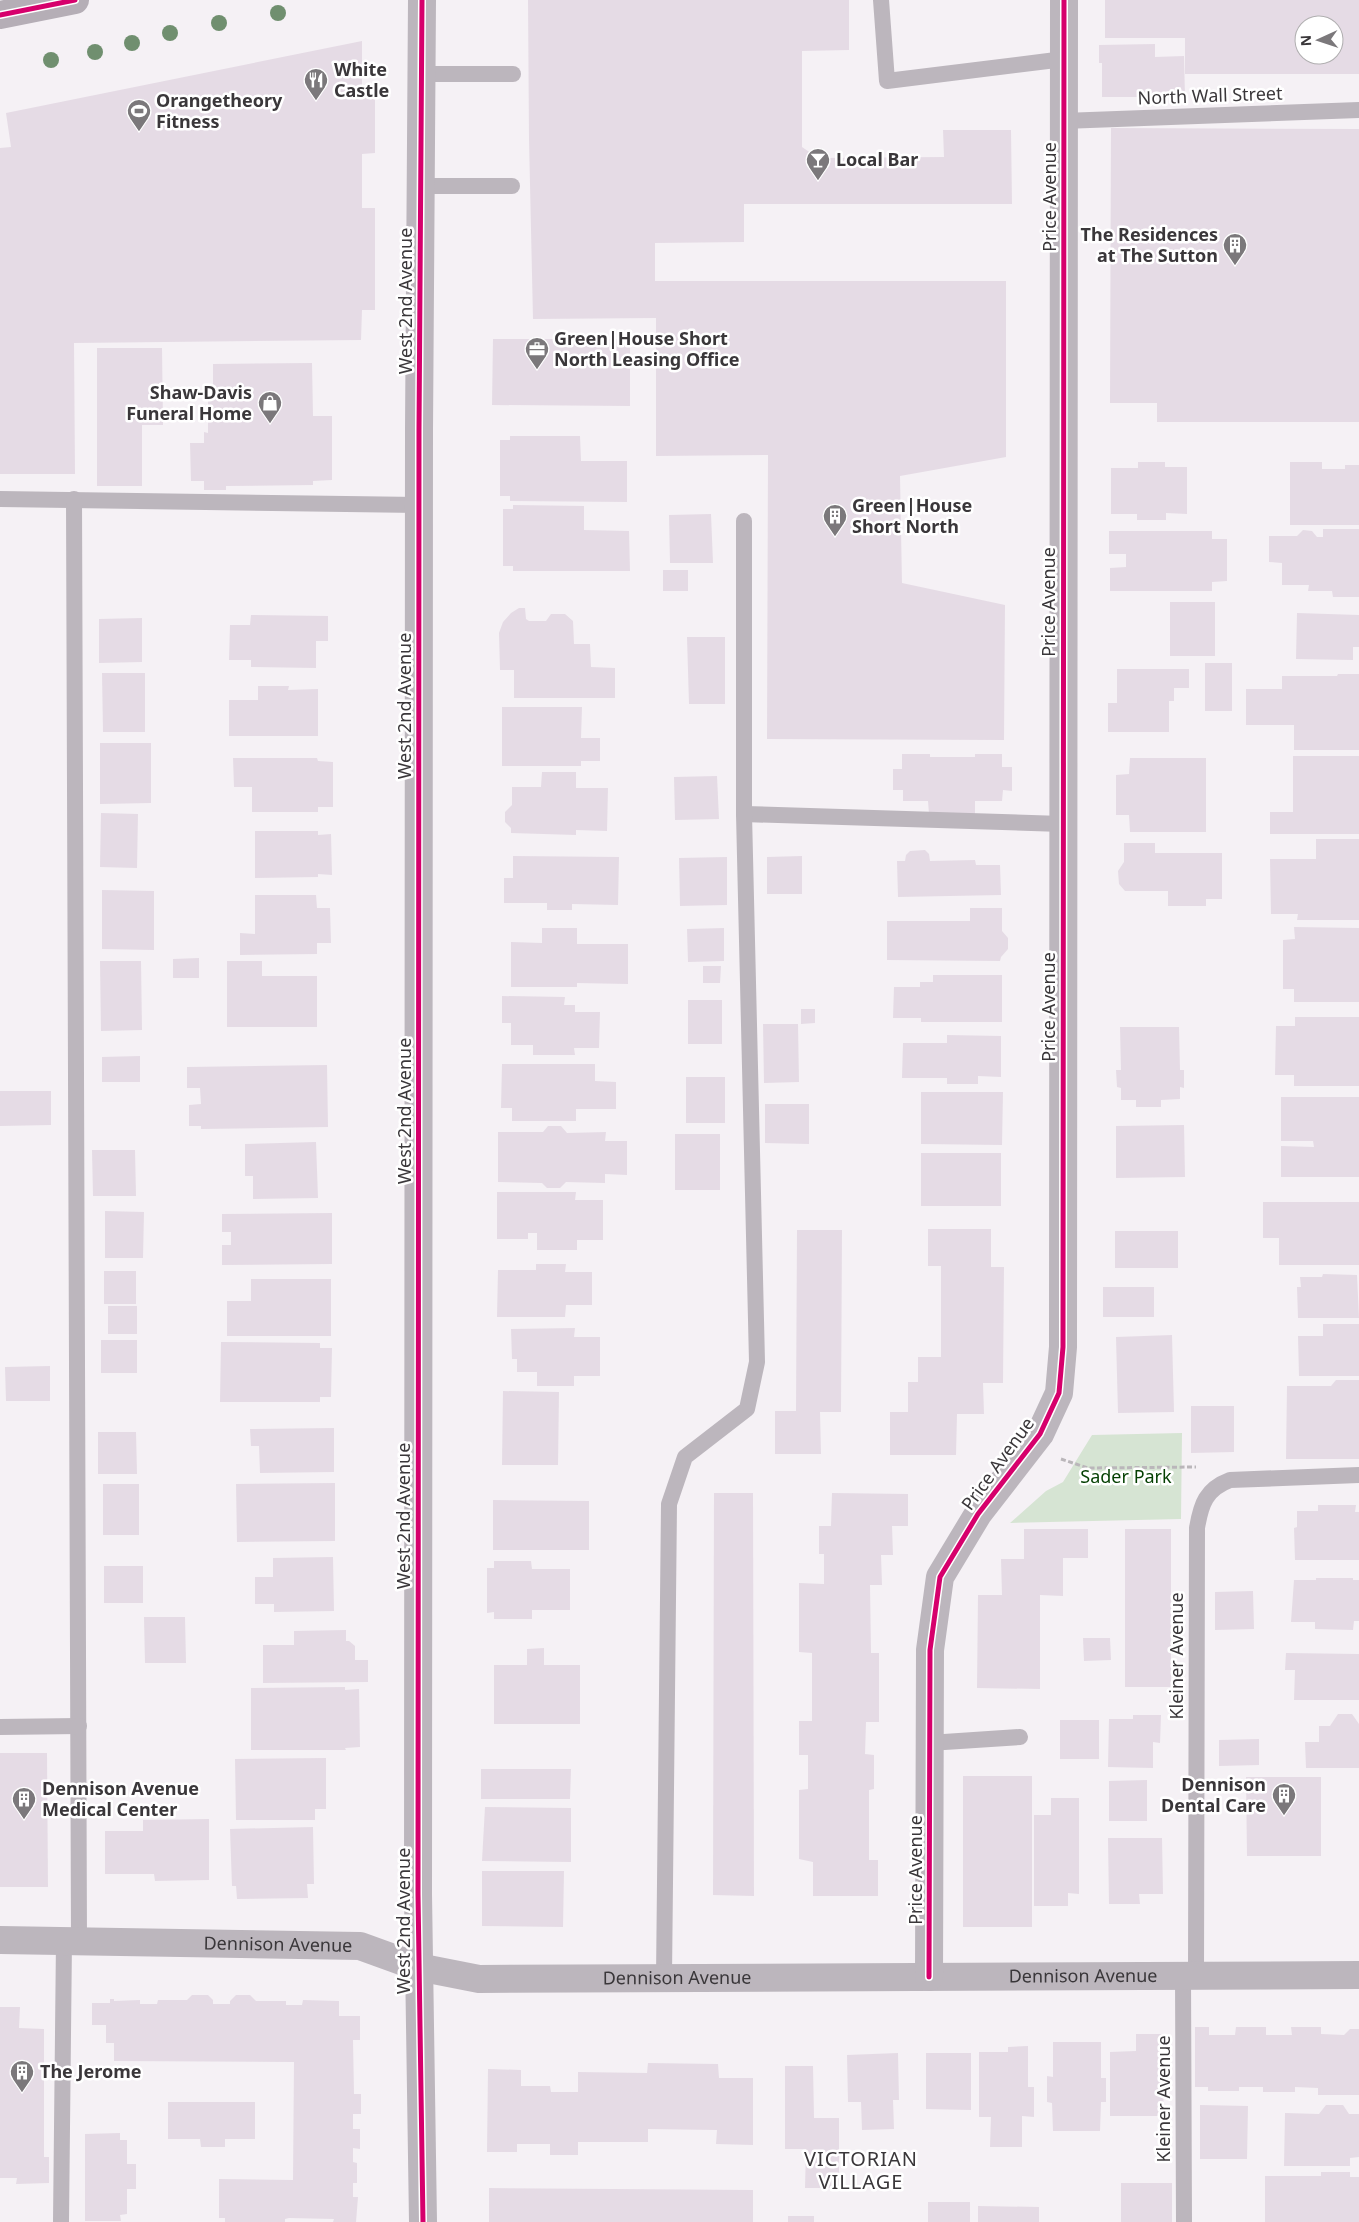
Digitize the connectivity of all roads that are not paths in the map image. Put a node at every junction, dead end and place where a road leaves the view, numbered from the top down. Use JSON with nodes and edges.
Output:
{"nodes":[{"id":1,"x":75,"y":0,"type":"edge"},
{"id":2,"x":422,"y":0,"type":"edge"},
{"id":3,"x":881,"y":0,"type":"edge"},
{"id":4,"x":1064,"y":0,"type":"edge"},
{"id":5,"x":0,"y":15,"type":"edge"},
{"id":6,"x":1064,"y":59,"type":"junction"},
{"id":7,"x":422,"y":74,"type":"junction"},
{"id":8,"x":512,"y":74,"type":"dead end"},
{"id":9,"x":1359,"y":110,"type":"edge"},
{"id":10,"x":1064,"y":121,"type":"junction"},
{"id":11,"x":420,"y":186,"type":"junction"},
{"id":12,"x":512,"y":186,"type":"dead end"},
{"id":13,"x":0,"y":499,"type":"edge"},
{"id":14,"x":74,"y":500,"type":"junction"},
{"id":15,"x":419,"y":504,"type":"junction"},
{"id":16,"x":744,"y":521,"type":"dead end"},
{"id":17,"x":744,"y":814,"type":"junction"},
{"id":18,"x":1062,"y":824,"type":"junction"},
{"id":19,"x":1359,"y":1475,"type":"edge"},
{"id":20,"x":0,"y":1726,"type":"edge"},
{"id":21,"x":79,"y":1726,"type":"junction"},
{"id":22,"x":1020,"y":1737,"type":"dead end"},
{"id":23,"x":930,"y":1743,"type":"junction"},
{"id":24,"x":0,"y":1940,"type":"edge"},
{"id":25,"x":72,"y":1940,"type":"junction"},
{"id":26,"x":418,"y":1967,"type":"junction"},
{"id":27,"x":1359,"y":1975,"type":"edge"},
{"id":28,"x":1190,"y":1976,"type":"junction"},
{"id":29,"x":929,"y":1977,"type":"junction"},
{"id":30,"x":664,"y":1978,"type":"junction"},
{"id":31,"x":61,"y":2222,"type":"edge"},
{"id":32,"x":423,"y":2222,"type":"edge"},
{"id":33,"x":1184,"y":2222,"type":"edge"}],
"edges":[{"from":1,"to":5,"type":"main road"},
{"from":2,"to":7,"type":"street","name":"West 2nd Avenue"},
{"from":3,"to":6,"type":"lane"},
{"from":4,"to":6,"type":"street","name":"Price Avenue"},
{"from":6,"to":10,"type":"street","name":"Price Avenue"},
{"from":7,"to":8,"type":"lane"},
{"from":7,"to":11,"type":"street","name":"West 2nd Avenue"},
{"from":9,"to":10,"type":"lane","name":"North Wall Street"},
{"from":10,"to":18,"type":"street","name":"Price Avenue"},
{"from":11,"to":12,"type":"lane"},
{"from":11,"to":15,"type":"street","name":"West 2nd Avenue"},
{"from":13,"to":14,"type":"lane"},
{"from":14,"to":15,"type":"lane"},
{"from":14,"to":21,"type":"lane"},
{"from":15,"to":26,"type":"street","name":"West 2nd Avenue"},
{"from":16,"to":17,"type":"lane"},
{"from":17,"to":18,"type":"lane"},
{"from":17,"to":30,"type":"lane"},
{"from":18,"to":23,"type":"street","name":"Price Avenue"},
{"from":19,"to":28,"type":"lane","name":"Kleiner Avenue"},
{"from":20,"to":21,"type":"lane"},
{"from":21,"to":25,"type":"lane"},
{"from":22,"to":23,"type":"lane"},
{"from":23,"to":29,"type":"street","name":"Price Avenue"},
{"from":24,"to":25,"type":"street","name":"Dennison Avenue"},
{"from":25,"to":26,"type":"street","name":"Dennison Avenue"},
{"from":25,"to":31,"type":"lane"},
{"from":26,"to":30,"type":"street","name":"Dennison Avenue"},
{"from":26,"to":32,"type":"street","name":"West 2nd Avenue"},
{"from":27,"to":28,"type":"street","name":"Dennison Avenue"},
{"from":28,"to":29,"type":"street","name":"Dennison Avenue"},
{"from":28,"to":33,"type":"lane","name":"Kleiner Avenue"},
{"from":29,"to":30,"type":"street","name":"Dennison Avenue"}]}
